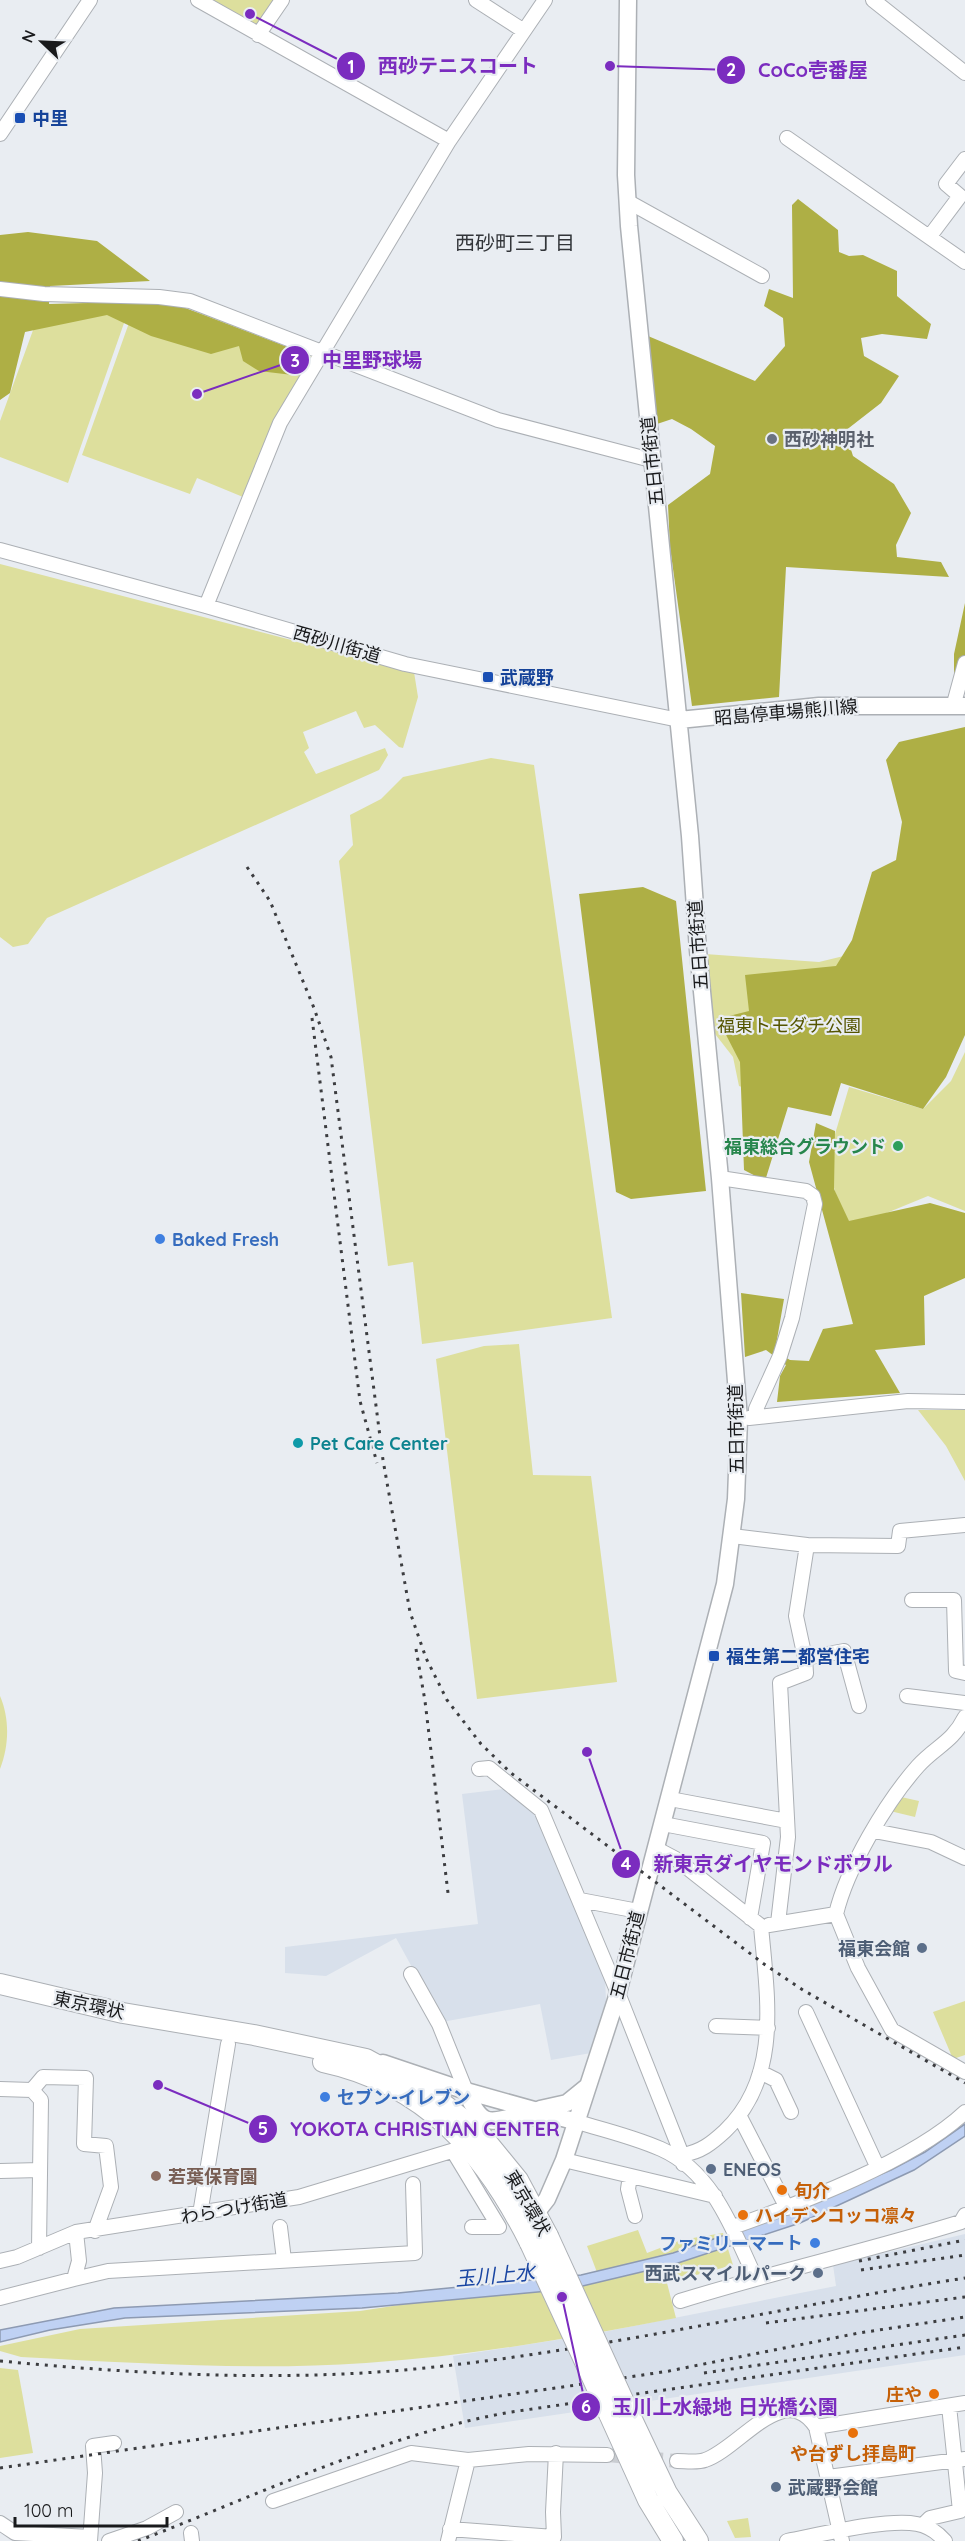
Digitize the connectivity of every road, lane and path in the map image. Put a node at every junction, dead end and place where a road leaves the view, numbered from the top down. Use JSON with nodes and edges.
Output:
{"nodes":[{"id":1,"x":90,"y":0,"type":"edge"},
{"id":2,"x":198,"y":0,"type":"edge"},
{"id":3,"x":282,"y":0,"type":"edge"},
{"id":4,"x":476,"y":0,"type":"edge"},
{"id":5,"x":545,"y":0,"type":"edge"},
{"id":6,"x":628,"y":0,"type":"edge"},
{"id":7,"x":873,"y":0,"type":"edge"},
{"id":8,"x":524,"y":31,"type":"junction"},
{"id":9,"x":258,"y":35,"type":"junction"},
{"id":10,"x":965,"y":74,"type":"edge"},
{"id":11,"x":0,"y":134,"type":"edge"},
{"id":12,"x":786,"y":138,"type":"dead end"},
{"id":13,"x":449,"y":141,"type":"junction"},
{"id":14,"x":965,"y":159,"type":"edge"},
{"id":15,"x":627,"y":201,"type":"junction"},
{"id":16,"x":930,"y":236,"type":"junction"},
{"id":17,"x":965,"y":262,"type":"edge"},
{"id":18,"x":762,"y":276,"type":"dead end"},
{"id":19,"x":0,"y":289,"type":"edge"},
{"id":20,"x":323,"y":351,"type":"junction"},
{"id":21,"x":651,"y":460,"type":"junction"},
{"id":22,"x":0,"y":550,"type":"edge"},
{"id":23,"x":207,"y":606,"type":"junction"},
{"id":24,"x":965,"y":663,"type":"edge"},
{"id":25,"x":959,"y":707,"type":"edge"},
{"id":26,"x":679,"y":720,"type":"junction"},
{"id":27,"x":720,"y":1178,"type":"junction"},
{"id":28,"x":965,"y":1402,"type":"edge"},
{"id":29,"x":747,"y":1418,"type":"junction"},
{"id":30,"x":965,"y":1525,"type":"edge"},
{"id":31,"x":732,"y":1536,"type":"junction"},
{"id":32,"x":807,"y":1545,"type":"junction"},
{"id":33,"x":912,"y":1600,"type":"dead end"},
{"id":34,"x":805,"y":1658,"type":"junction"},
{"id":35,"x":965,"y":1673,"type":"edge"},
{"id":36,"x":907,"y":1696,"type":"dead end"},
{"id":37,"x":965,"y":1702,"type":"edge"},
{"id":38,"x":859,"y":1706,"type":"dead end"},
{"id":39,"x":965,"y":1717,"type":"edge"},
{"id":40,"x":479,"y":1769,"type":"dead end"},
{"id":41,"x":670,"y":1799,"type":"junction"},
{"id":42,"x":787,"y":1821,"type":"junction"},
{"id":43,"x":663,"y":1824,"type":"junction"},
{"id":44,"x":874,"y":1831,"type":"junction"},
{"id":45,"x":657,"y":1849,"type":"junction"},
{"id":46,"x":965,"y":1858,"type":"edge"},
{"id":47,"x":580,"y":1900,"type":"junction"},
{"id":48,"x":638,"y":1911,"type":"junction"},
{"id":49,"x":836,"y":1914,"type":"junction"},
{"id":50,"x":756,"y":1922,"type":"junction"},
{"id":51,"x":778,"y":1923,"type":"junction"},
{"id":52,"x":411,"y":1974,"type":"dead end"},
{"id":53,"x":0,"y":1984,"type":"edge"},
{"id":54,"x":618,"y":1993,"type":"junction"},
{"id":55,"x":0,"y":1997,"type":"edge"},
{"id":56,"x":806,"y":2012,"type":"dead end"},
{"id":57,"x":716,"y":2026,"type":"dead end"},
{"id":58,"x":768,"y":2028,"type":"junction"},
{"id":59,"x":228,"y":2044,"type":"junction"},
{"id":60,"x":366,"y":2059,"type":"junction"},
{"id":61,"x":760,"y":2072,"type":"junction"},
{"id":62,"x":965,"y":2072,"type":"edge"},
{"id":63,"x":591,"y":2081,"type":"junction"},
{"id":64,"x":0,"y":2089,"type":"edge"},
{"id":65,"x":32,"y":2090,"type":"junction"},
{"id":66,"x":466,"y":2091,"type":"junction"},
{"id":67,"x":531,"y":2109,"type":"junction"},
{"id":68,"x":791,"y":2112,"type":"dead end"},
{"id":69,"x":965,"y":2112,"type":"edge"},
{"id":70,"x":739,"y":2115,"type":"junction"},
{"id":71,"x":577,"y":2122,"type":"junction"},
{"id":72,"x":460,"y":2148,"type":"junction"},
{"id":73,"x":683,"y":2159,"type":"junction"},
{"id":74,"x":564,"y":2160,"type":"junction"},
{"id":75,"x":877,"y":2166,"type":"junction"},
{"id":76,"x":40,"y":2170,"type":"junction"},
{"id":77,"x":0,"y":2171,"type":"edge"},
{"id":78,"x":630,"y":2176,"type":"junction"},
{"id":79,"x":413,"y":2184,"type":"dead end"},
{"id":80,"x":715,"y":2196,"type":"junction"},
{"id":81,"x":787,"y":2208,"type":"junction"},
{"id":82,"x":201,"y":2214,"type":"junction"},
{"id":83,"x":965,"y":2215,"type":"edge"},
{"id":84,"x":635,"y":2216,"type":"dead end"},
{"id":85,"x":527,"y":2217,"type":"junction"},
{"id":86,"x":280,"y":2227,"type":"dead end"},
{"id":87,"x":472,"y":2227,"type":"dead end"},
{"id":88,"x":95,"y":2231,"type":"junction"},
{"id":89,"x":76,"y":2232,"type":"junction"},
{"id":90,"x":736,"y":2236,"type":"junction"},
{"id":91,"x":539,"y":2240,"type":"junction"},
{"id":92,"x":39,"y":2248,"type":"junction"},
{"id":93,"x":17,"y":2257,"type":"junction"},
{"id":94,"x":284,"y":2260,"type":"junction"},
{"id":95,"x":0,"y":2261,"type":"edge"},
{"id":96,"x":0,"y":2268,"type":"edge"},
{"id":97,"x":755,"y":2277,"type":"junction"},
{"id":98,"x":74,"y":2279,"type":"junction"},
{"id":99,"x":0,"y":2298,"type":"edge"},
{"id":100,"x":680,"y":2301,"type":"dead end"},
{"id":101,"x":965,"y":2403,"type":"edge"},
{"id":102,"x":949,"y":2406,"type":"junction"},
{"id":103,"x":816,"y":2427,"type":"junction"},
{"id":104,"x":114,"y":2443,"type":"dead end"},
{"id":105,"x":556,"y":2453,"type":"junction"},
{"id":106,"x":607,"y":2455,"type":"tunnel mouth"},
{"id":107,"x":960,"y":2459,"type":"edge"},
{"id":108,"x":468,"y":2460,"type":"junction"},
{"id":109,"x":677,"y":2461,"type":"tunnel mouth"},
{"id":110,"x":828,"y":2477,"type":"junction"},
{"id":111,"x":273,"y":2501,"type":"dead end"},
{"id":112,"x":176,"y":2512,"type":"dead end"},
{"id":113,"x":0,"y":2523,"type":"edge"},
{"id":114,"x":923,"y":2525,"type":"junction"},
{"id":115,"x":449,"y":2535,"type":"edge"},
{"id":116,"x":840,"y":2536,"type":"edge"},
{"id":117,"x":90,"y":2539,"type":"edge"},
{"id":118,"x":109,"y":2541,"type":"edge"},
{"id":119,"x":673,"y":2541,"type":"edge"},
{"id":120,"x":698,"y":2541,"type":"edge"},
{"id":121,"x":787,"y":2541,"type":"edge"},
{"id":122,"x":945,"y":2541,"type":"edge"}],
"edges":[{"from":1,"to":11,"type":"street"},
{"from":2,"to":9,"type":"street"},
{"from":3,"to":9,"type":"street"},
{"from":4,"to":8,"type":"street"},
{"from":5,"to":8,"type":"street"},
{"from":6,"to":15,"type":"main road","name":"五日市街道"},
{"from":7,"to":10,"type":"street"},
{"from":8,"to":13,"type":"street"},
{"from":9,"to":13,"type":"street"},
{"from":12,"to":16,"type":"street"},
{"from":13,"to":20,"type":"street"},
{"from":14,"to":16,"type":"street"},
{"from":15,"to":18,"type":"street"},
{"from":15,"to":21,"type":"main road","name":"五日市街道"},
{"from":16,"to":17,"type":"street"},
{"from":19,"to":20,"type":"street"},
{"from":20,"to":21,"type":"street"},
{"from":20,"to":23,"type":"street"},
{"from":21,"to":26,"type":"main road","name":"五日市街道"},
{"from":22,"to":23,"type":"street","name":"西砂川街道"},
{"from":23,"to":26,"type":"street","name":"西砂川街道"},
{"from":24,"to":25,"type":"street"},
{"from":25,"to":26,"type":"main road","name":"昭島停車場熊川線"},
{"from":26,"to":27,"type":"main road","name":"五日市街道"},
{"from":27,"to":29,"type":"main road","name":"五日市街道"},
{"from":27,"to":29,"type":"street"},
{"from":28,"to":29,"type":"street"},
{"from":29,"to":31,"type":"main road","name":"五日市街道"},
{"from":30,"to":32,"type":"street"},
{"from":31,"to":32,"type":"street"},
{"from":31,"to":41,"type":"main road","name":"五日市街道"},
{"from":32,"to":34,"type":"street"},
{"from":33,"to":35,"type":"street"},
{"from":34,"to":38,"type":"street"},
{"from":34,"to":42,"type":"street"},
{"from":36,"to":37,"type":"street"},
{"from":39,"to":44,"type":"street"},
{"from":40,"to":47,"type":"street"},
{"from":41,"to":42,"type":"street"},
{"from":41,"to":43,"type":"main road","name":"五日市街道"},
{"from":42,"to":51,"type":"street"},
{"from":43,"to":45,"type":"main road","name":"五日市街道"},
{"from":43,"to":50,"type":"street"},
{"from":44,"to":46,"type":"street"},
{"from":44,"to":49,"type":"street"},
{"from":45,"to":48,"type":"main road","name":"五日市街道"},
{"from":45,"to":50,"type":"street"},
{"from":47,"to":48,"type":"street"},
{"from":47,"to":54,"type":"street"},
{"from":48,"to":54,"type":"main road","name":"五日市街道"},
{"from":49,"to":51,"type":"street"},
{"from":49,"to":62,"type":"street"},
{"from":50,"to":51,"type":"street"},
{"from":50,"to":58,"type":"street"},
{"from":52,"to":66,"type":"street"},
{"from":53,"to":60,"type":"highway","name":"東京環状"},
{"from":54,"to":63,"type":"main road","name":"五日市街道"},
{"from":54,"to":73,"type":"street"},
{"from":55,"to":59,"type":"highway","name":"東京環状"},
{"from":56,"to":75,"type":"street"},
{"from":57,"to":58,"type":"street"},
{"from":58,"to":61,"type":"street"},
{"from":59,"to":72,"type":"highway","name":"東京環状"},
{"from":59,"to":82,"type":"street"},
{"from":60,"to":66,"type":"main road"},
{"from":60,"to":85,"type":"highway","name":"東京環状"},
{"from":61,"to":68,"type":"street"},
{"from":61,"to":70,"type":"street"},
{"from":63,"to":67,"type":"main road"},
{"from":63,"to":71,"type":"main road","name":"五日市街道"},
{"from":64,"to":65,"type":"street"},
{"from":65,"to":76,"type":"street"},
{"from":65,"to":88,"type":"street"},
{"from":66,"to":67,"type":"main road"},
{"from":66,"to":71,"type":"main road"},
{"from":67,"to":71,"type":"main road"},
{"from":69,"to":75,"type":"street"},
{"from":70,"to":73,"type":"street"},
{"from":70,"to":81,"type":"street"},
{"from":71,"to":73,"type":"street"},
{"from":71,"to":74,"type":"main road","name":"五日市街道"},
{"from":72,"to":82,"type":"street","name":"わらつけ街道"},
{"from":72,"to":85,"type":"highway","name":"東京環状"},
{"from":72,"to":87,"type":"street"},
{"from":73,"to":80,"type":"street"},
{"from":74,"to":78,"type":"street"},
{"from":74,"to":85,"type":"main road","name":"五日市街道"},
{"from":75,"to":81,"type":"street"},
{"from":76,"to":77,"type":"street"},
{"from":76,"to":92,"type":"street"},
{"from":78,"to":80,"type":"street"},
{"from":78,"to":84,"type":"street"},
{"from":79,"to":94,"type":"street"},
{"from":80,"to":90,"type":"street"},
{"from":81,"to":90,"type":"street"},
{"from":82,"to":88,"type":"street","name":"わらつけ街道"},
{"from":83,"to":97,"type":"street"},
{"from":85,"to":91,"type":"highway","name":"東京環状"},
{"from":86,"to":94,"type":"street"},
{"from":88,"to":89,"type":"street","name":"わらつけ街道"},
{"from":89,"to":92,"type":"street","name":"わらつけ街道"},
{"from":89,"to":98,"type":"street"},
{"from":90,"to":97,"type":"street"},
{"from":91,"to":119,"type":"highway","name":"東京環状","bridge":true},
{"from":91,"to":120,"type":"highway","name":"東京環状","bridge":true},
{"from":92,"to":93,"type":"street","name":"わらつけ街道"},
{"from":93,"to":95,"type":"street","name":"わらつけ街道"},
{"from":93,"to":96,"type":"street"},
{"from":94,"to":98,"type":"street"},
{"from":97,"to":100,"type":"street"},
{"from":98,"to":99,"type":"street"},
{"from":101,"to":102,"type":"street"},
{"from":102,"to":103,"type":"street"},
{"from":102,"to":107,"type":"street"},
{"from":103,"to":109,"type":"street"},
{"from":103,"to":110,"type":"street"},
{"from":104,"to":117,"type":"street"},
{"from":105,"to":106,"type":"street"},
{"from":105,"to":108,"type":"street"},
{"from":105,"to":115,"type":"street"},
{"from":107,"to":110,"type":"street"},
{"from":107,"to":114,"type":"street"},
{"from":108,"to":111,"type":"street"},
{"from":108,"to":115,"type":"street"},
{"from":110,"to":116,"type":"street"},
{"from":112,"to":118,"type":"street"},
{"from":113,"to":117,"type":"street"},
{"from":114,"to":116,"type":"street"},
{"from":114,"to":122,"type":"street"},
{"from":116,"to":121,"type":"street"}]}
